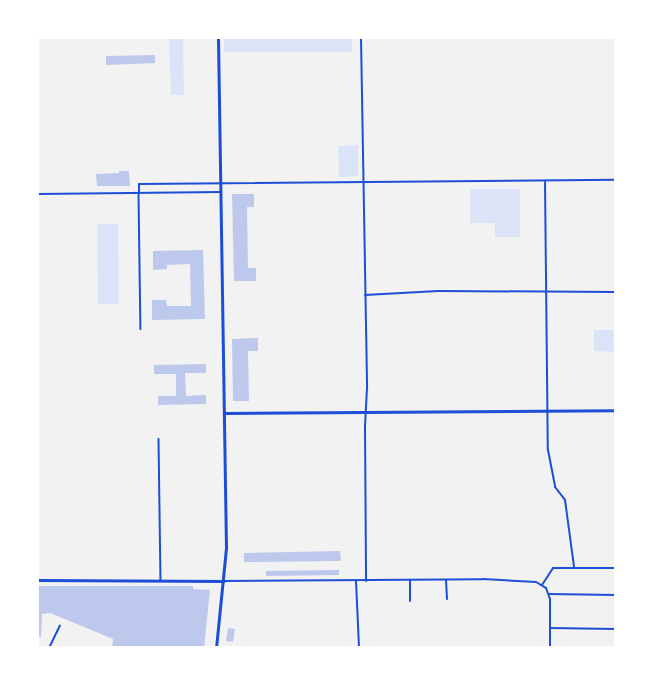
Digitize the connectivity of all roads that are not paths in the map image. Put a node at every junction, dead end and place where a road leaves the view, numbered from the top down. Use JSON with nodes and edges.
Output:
{"nodes":[{"id":1,"x":218,"y":38,"type":"edge"},
{"id":2,"x":361,"y":38,"type":"edge"},
{"id":3,"x":615,"y":180,"type":"edge"},
{"id":4,"x":546,"y":181,"type":"junction"},
{"id":5,"x":362,"y":182,"type":"junction"},
{"id":6,"x":221,"y":183,"type":"junction"},
{"id":7,"x":221,"y":192,"type":"junction"},
{"id":8,"x":139,"y":193,"type":"junction"},
{"id":9,"x":38,"y":194,"type":"edge"},
{"id":10,"x":547,"y":291,"type":"junction"},
{"id":11,"x":615,"y":292,"type":"edge"},
{"id":12,"x":365,"y":295,"type":"junction"},
{"id":13,"x":141,"y":329,"type":"dead end"},
{"id":14,"x":615,"y":410,"type":"edge"},
{"id":15,"x":548,"y":411,"type":"junction"},
{"id":16,"x":366,"y":412,"type":"junction"},
{"id":17,"x":224,"y":413,"type":"junction"},
{"id":18,"x":159,"y":439,"type":"dead end"},
{"id":19,"x":574,"y":567,"type":"junction"},
{"id":20,"x":615,"y":568,"type":"edge"},
{"id":21,"x":38,"y":580,"type":"edge"},
{"id":22,"x":410,"y":580,"type":"junction"},
{"id":23,"x":446,"y":580,"type":"junction"},
{"id":24,"x":161,"y":581,"type":"junction"},
{"id":25,"x":224,"y":581,"type":"junction"},
{"id":26,"x":356,"y":581,"type":"junction"},
{"id":27,"x":366,"y":581,"type":"junction"},
{"id":28,"x":542,"y":585,"type":"junction"},
{"id":29,"x":549,"y":594,"type":"junction"},
{"id":30,"x":615,"y":595,"type":"edge"},
{"id":31,"x":447,"y":599,"type":"dead end"},
{"id":32,"x":410,"y":601,"type":"dead end"},
{"id":33,"x":60,"y":625,"type":"dead end"},
{"id":34,"x":550,"y":628,"type":"junction"},
{"id":35,"x":615,"y":628,"type":"edge"},
{"id":36,"x":48,"y":648,"type":"edge"},
{"id":37,"x":216,"y":648,"type":"edge"},
{"id":38,"x":359,"y":648,"type":"edge"},
{"id":39,"x":550,"y":648,"type":"edge"}],
"edges":[{"from":1,"to":6,"type":"street"},
{"from":2,"to":5,"type":"street"},
{"from":3,"to":4,"type":"street"},
{"from":4,"to":5,"type":"street"},
{"from":4,"to":10,"type":"street"},
{"from":5,"to":6,"type":"street"},
{"from":5,"to":12,"type":"street"},
{"from":6,"to":7,"type":"street"},
{"from":6,"to":8,"type":"street"},
{"from":7,"to":8,"type":"street"},
{"from":7,"to":17,"type":"street"},
{"from":8,"to":9,"type":"street"},
{"from":8,"to":13,"type":"lane"},
{"from":10,"to":11,"type":"street"},
{"from":10,"to":12,"type":"street"},
{"from":10,"to":15,"type":"street"},
{"from":12,"to":16,"type":"street"},
{"from":14,"to":15,"type":"street"},
{"from":15,"to":16,"type":"street"},
{"from":15,"to":19,"type":"street"},
{"from":16,"to":17,"type":"street"},
{"from":16,"to":27,"type":"street"},
{"from":17,"to":25,"type":"street"},
{"from":18,"to":24,"type":"lane"},
{"from":19,"to":20,"type":"street"},
{"from":19,"to":28,"type":"street"},
{"from":21,"to":24,"type":"street"},
{"from":22,"to":23,"type":"street"},
{"from":22,"to":27,"type":"street"},
{"from":22,"to":32,"type":"street"},
{"from":23,"to":28,"type":"street"},
{"from":23,"to":31,"type":"street"},
{"from":24,"to":25,"type":"street"},
{"from":25,"to":26,"type":"street"},
{"from":25,"to":37,"type":"street"},
{"from":26,"to":27,"type":"street"},
{"from":26,"to":38,"type":"street"},
{"from":28,"to":29,"type":"street"},
{"from":29,"to":30,"type":"street"},
{"from":29,"to":34,"type":"street"},
{"from":33,"to":36,"type":"street"},
{"from":34,"to":35,"type":"street"},
{"from":34,"to":39,"type":"street"}]}
